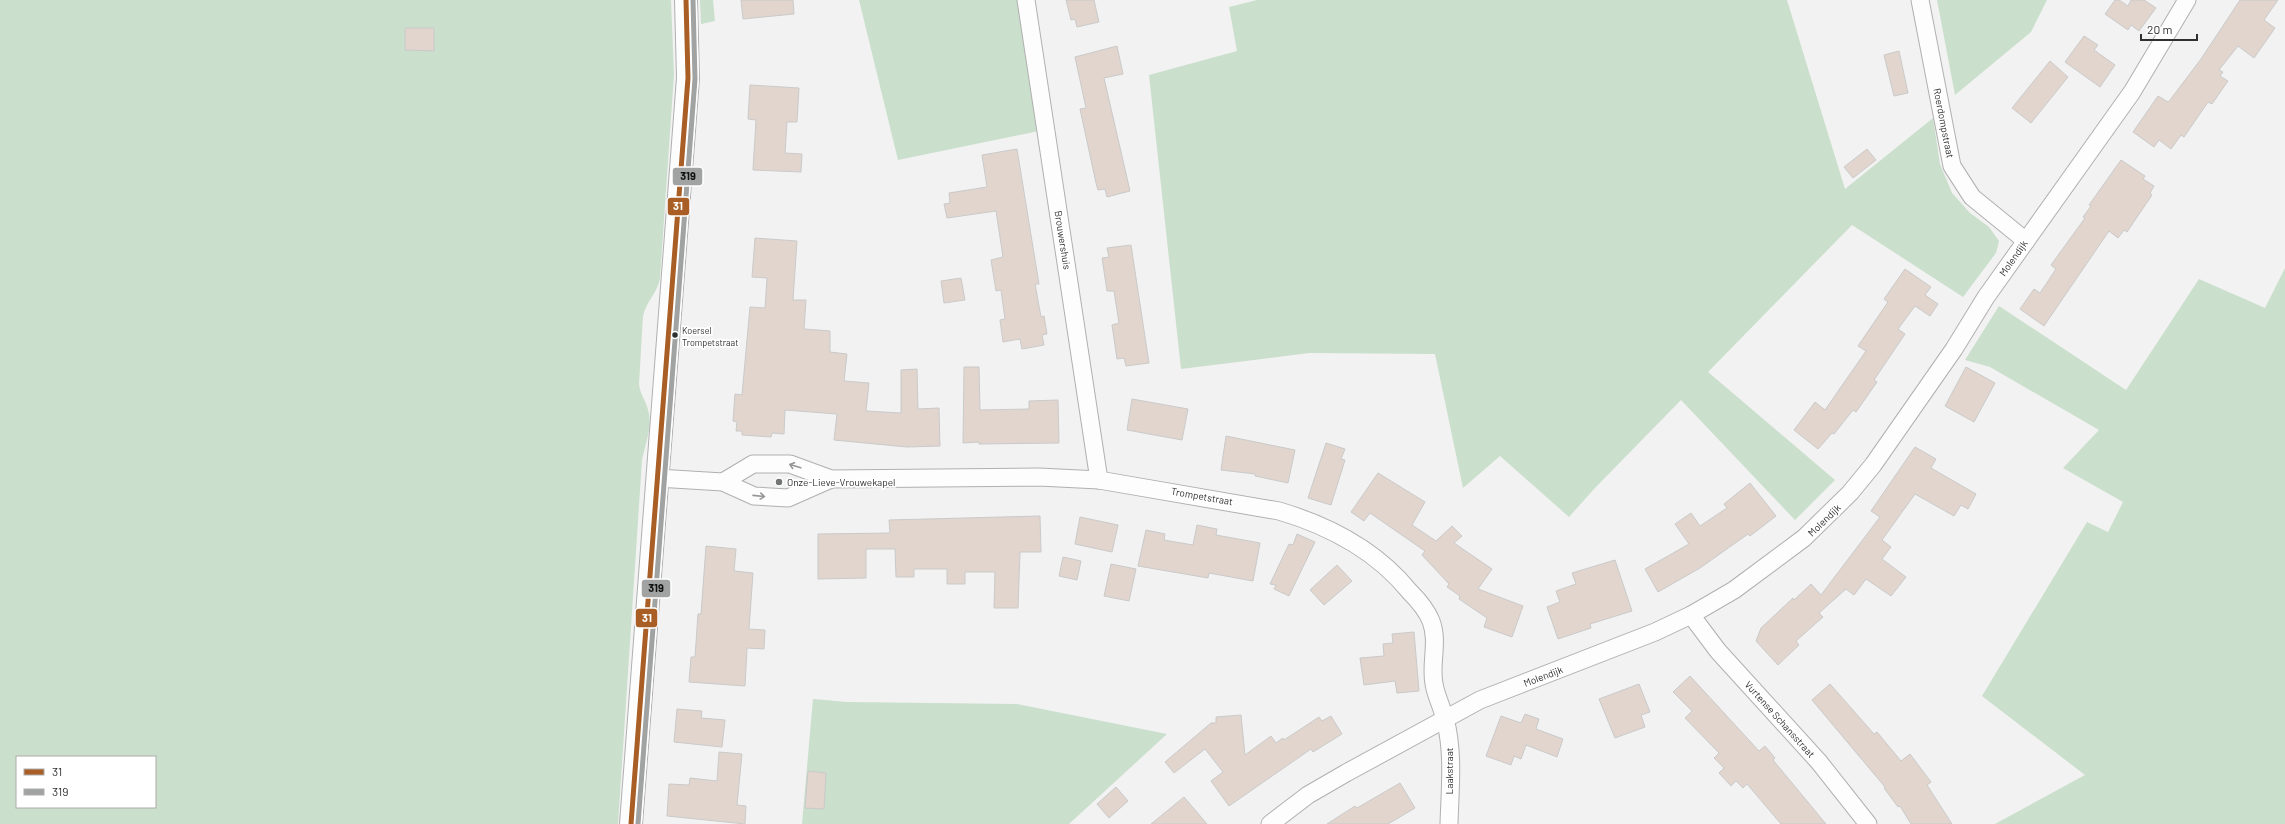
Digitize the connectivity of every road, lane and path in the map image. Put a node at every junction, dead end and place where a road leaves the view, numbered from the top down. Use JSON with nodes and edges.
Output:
{"nodes":[{"id":1,"x":686,"y":0,"type":"edge"},
{"id":2,"x":1026,"y":0,"type":"edge"},
{"id":3,"x":1920,"y":0,"type":"edge"},
{"id":4,"x":2187,"y":0,"type":"edge"},
{"id":5,"x":2026,"y":241,"type":"junction"},
{"id":6,"x":657,"y":478,"type":"junction"},
{"id":7,"x":831,"y":478,"type":"junction"},
{"id":8,"x":1099,"y":480,"type":"junction"},
{"id":9,"x":723,"y":482,"type":"junction"},
{"id":10,"x":1691,"y":615,"type":"junction"},
{"id":11,"x":1445,"y":719,"type":"junction"},
{"id":12,"x":632,"y":824,"type":"edge"},
{"id":13,"x":1270,"y":824,"type":"edge"},
{"id":14,"x":1449,"y":824,"type":"edge"},
{"id":15,"x":1868,"y":824,"type":"edge"}],
"edges":[{"from":1,"to":6,"type":"street"},
{"from":2,"to":8,"type":"street","name":"Brouwershuis"},
{"from":3,"to":5,"type":"street","name":"Roerdompstraat"},
{"from":4,"to":5,"type":"street","name":"Molendijk"},
{"from":5,"to":10,"type":"street","name":"Molendijk"},
{"from":6,"to":9,"type":"street","name":"Trompetstraat"},
{"from":6,"to":12,"type":"street"},
{"from":7,"to":8,"type":"street","name":"Trompetstraat"},
{"from":7,"to":9,"type":"street","name":"Trompetstraat","one_way":true},
{"from":9,"to":7,"type":"street","name":"Trompetstraat","one_way":true},
{"from":8,"to":11,"type":"street","name":"Trompetstraat"},
{"from":10,"to":11,"type":"street","name":"Molendijk"},
{"from":10,"to":15,"type":"street","name":"Vurtense Schansstraat"},
{"from":11,"to":13,"type":"street","name":"Molendijk"},
{"from":11,"to":14,"type":"street","name":"Laakstraat"}]}
